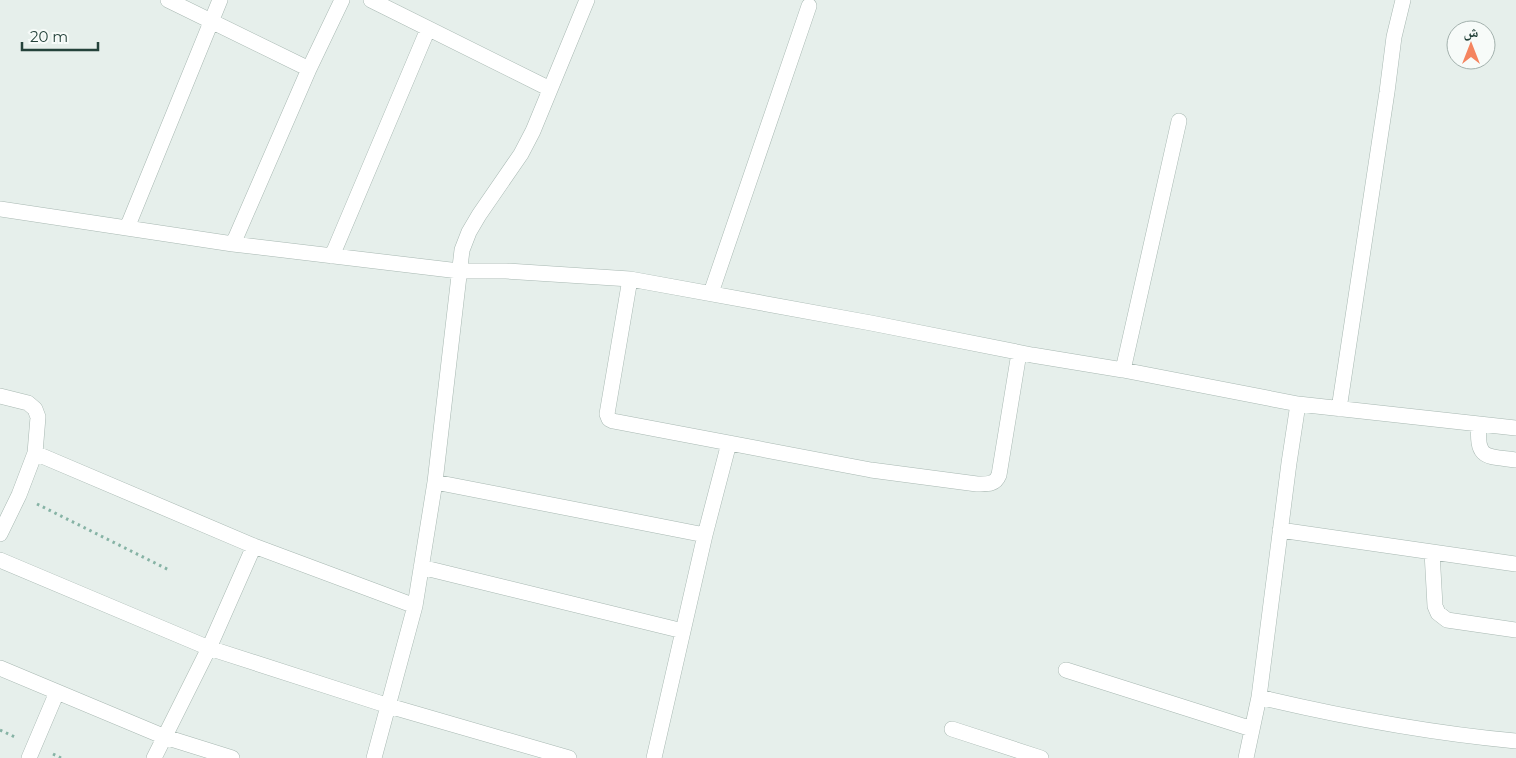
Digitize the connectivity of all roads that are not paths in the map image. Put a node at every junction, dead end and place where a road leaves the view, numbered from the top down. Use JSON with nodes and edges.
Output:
{"nodes":[{"id":1,"x":168,"y":0,"type":"edge"},
{"id":2,"x":220,"y":0,"type":"edge"},
{"id":3,"x":342,"y":0,"type":"edge"},
{"id":4,"x":371,"y":0,"type":"edge"},
{"id":5,"x":586,"y":0,"type":"edge"},
{"id":6,"x":1403,"y":0,"type":"edge"},
{"id":7,"x":809,"y":6,"type":"dead end"},
{"id":8,"x":211,"y":21,"type":"junction"},
{"id":9,"x":428,"y":28,"type":"junction"},
{"id":10,"x":308,"y":69,"type":"junction"},
{"id":11,"x":550,"y":89,"type":"junction"},
{"id":12,"x":1179,"y":121,"type":"dead end"},
{"id":13,"x":0,"y":209,"type":"edge"},
{"id":14,"x":127,"y":228,"type":"junction"},
{"id":15,"x":233,"y":244,"type":"junction"},
{"id":16,"x":332,"y":256,"type":"junction"},
{"id":17,"x":459,"y":271,"type":"junction"},
{"id":18,"x":630,"y":279,"type":"junction"},
{"id":19,"x":711,"y":293,"type":"junction"},
{"id":20,"x":1019,"y":352,"type":"junction"},
{"id":21,"x":1123,"y":370,"type":"junction"},
{"id":22,"x":0,"y":396,"type":"edge"},
{"id":23,"x":1298,"y":404,"type":"junction"},
{"id":24,"x":1339,"y":409,"type":"junction"},
{"id":25,"x":1479,"y":424,"type":"junction"},
{"id":26,"x":1516,"y":428,"type":"edge"},
{"id":27,"x":729,"y":443,"type":"junction"},
{"id":28,"x":35,"y":452,"type":"junction"},
{"id":29,"x":1516,"y":460,"type":"edge"},
{"id":30,"x":435,"y":482,"type":"junction"},
{"id":31,"x":4,"y":516,"type":"edge"},
{"id":32,"x":1280,"y":530,"type":"junction"},
{"id":33,"x":0,"y":534,"type":"edge"},
{"id":34,"x":705,"y":535,"type":"junction"},
{"id":35,"x":254,"y":546,"type":"junction"},
{"id":36,"x":1432,"y":552,"type":"junction"},
{"id":37,"x":0,"y":560,"type":"edge"},
{"id":38,"x":1516,"y":564,"type":"edge"},
{"id":39,"x":422,"y":567,"type":"junction"},
{"id":40,"x":415,"y":606,"type":"junction"},
{"id":41,"x":1516,"y":630,"type":"edge"},
{"id":42,"x":684,"y":631,"type":"junction"},
{"id":43,"x":209,"y":648,"type":"junction"},
{"id":44,"x":0,"y":668,"type":"edge"},
{"id":45,"x":1066,"y":670,"type":"dead end"},
{"id":46,"x":57,"y":692,"type":"junction"},
{"id":47,"x":1259,"y":697,"type":"junction"},
{"id":48,"x":388,"y":706,"type":"junction"},
{"id":49,"x":952,"y":729,"type":"dead end"},
{"id":50,"x":1252,"y":729,"type":"junction"},
{"id":51,"x":164,"y":737,"type":"junction"},
{"id":52,"x":1516,"y":741,"type":"edge"},
{"id":53,"x":29,"y":758,"type":"edge"},
{"id":54,"x":154,"y":758,"type":"edge"},
{"id":55,"x":232,"y":758,"type":"edge"},
{"id":56,"x":374,"y":758,"type":"edge"},
{"id":57,"x":569,"y":758,"type":"edge"},
{"id":58,"x":654,"y":758,"type":"edge"},
{"id":59,"x":1041,"y":758,"type":"edge"},
{"id":60,"x":1246,"y":758,"type":"edge"}],
"edges":[{"from":1,"to":8,"type":"street"},
{"from":2,"to":8,"type":"street"},
{"from":3,"to":10,"type":"street"},
{"from":4,"to":9,"type":"street"},
{"from":5,"to":11,"type":"street"},
{"from":6,"to":24,"type":"street"},
{"from":7,"to":19,"type":"street"},
{"from":8,"to":10,"type":"street"},
{"from":8,"to":14,"type":"street"},
{"from":9,"to":11,"type":"street"},
{"from":9,"to":16,"type":"street"},
{"from":10,"to":15,"type":"street"},
{"from":11,"to":17,"type":"street"},
{"from":12,"to":21,"type":"street"},
{"from":13,"to":14,"type":"street"},
{"from":14,"to":15,"type":"street"},
{"from":15,"to":16,"type":"street"},
{"from":16,"to":17,"type":"street"},
{"from":17,"to":18,"type":"street"},
{"from":17,"to":30,"type":"street"},
{"from":18,"to":19,"type":"street"},
{"from":18,"to":27,"type":"street"},
{"from":19,"to":20,"type":"street"},
{"from":20,"to":21,"type":"street"},
{"from":20,"to":27,"type":"street"},
{"from":21,"to":23,"type":"street"},
{"from":22,"to":28,"type":"street"},
{"from":23,"to":24,"type":"street"},
{"from":23,"to":32,"type":"street"},
{"from":24,"to":25,"type":"street"},
{"from":25,"to":26,"type":"street"},
{"from":25,"to":29,"type":"street"},
{"from":27,"to":34,"type":"street"},
{"from":28,"to":31,"type":"street"},
{"from":28,"to":35,"type":"street"},
{"from":30,"to":34,"type":"street"},
{"from":30,"to":39,"type":"street"},
{"from":31,"to":33,"type":"street"},
{"from":32,"to":36,"type":"street"},
{"from":32,"to":47,"type":"street"},
{"from":34,"to":42,"type":"street"},
{"from":35,"to":40,"type":"street"},
{"from":35,"to":43,"type":"street"},
{"from":36,"to":38,"type":"street"},
{"from":36,"to":41,"type":"street"},
{"from":37,"to":43,"type":"street"},
{"from":39,"to":40,"type":"street"},
{"from":39,"to":42,"type":"street"},
{"from":40,"to":48,"type":"street"},
{"from":42,"to":58,"type":"street"},
{"from":43,"to":48,"type":"street"},
{"from":43,"to":51,"type":"street"},
{"from":44,"to":46,"type":"street"},
{"from":45,"to":50,"type":"street"},
{"from":46,"to":51,"type":"street"},
{"from":46,"to":53,"type":"street"},
{"from":47,"to":50,"type":"street"},
{"from":47,"to":52,"type":"street"},
{"from":48,"to":56,"type":"street"},
{"from":48,"to":57,"type":"street"},
{"from":49,"to":59,"type":"street"},
{"from":50,"to":60,"type":"street"},
{"from":51,"to":54,"type":"street"},
{"from":51,"to":55,"type":"street"}]}
